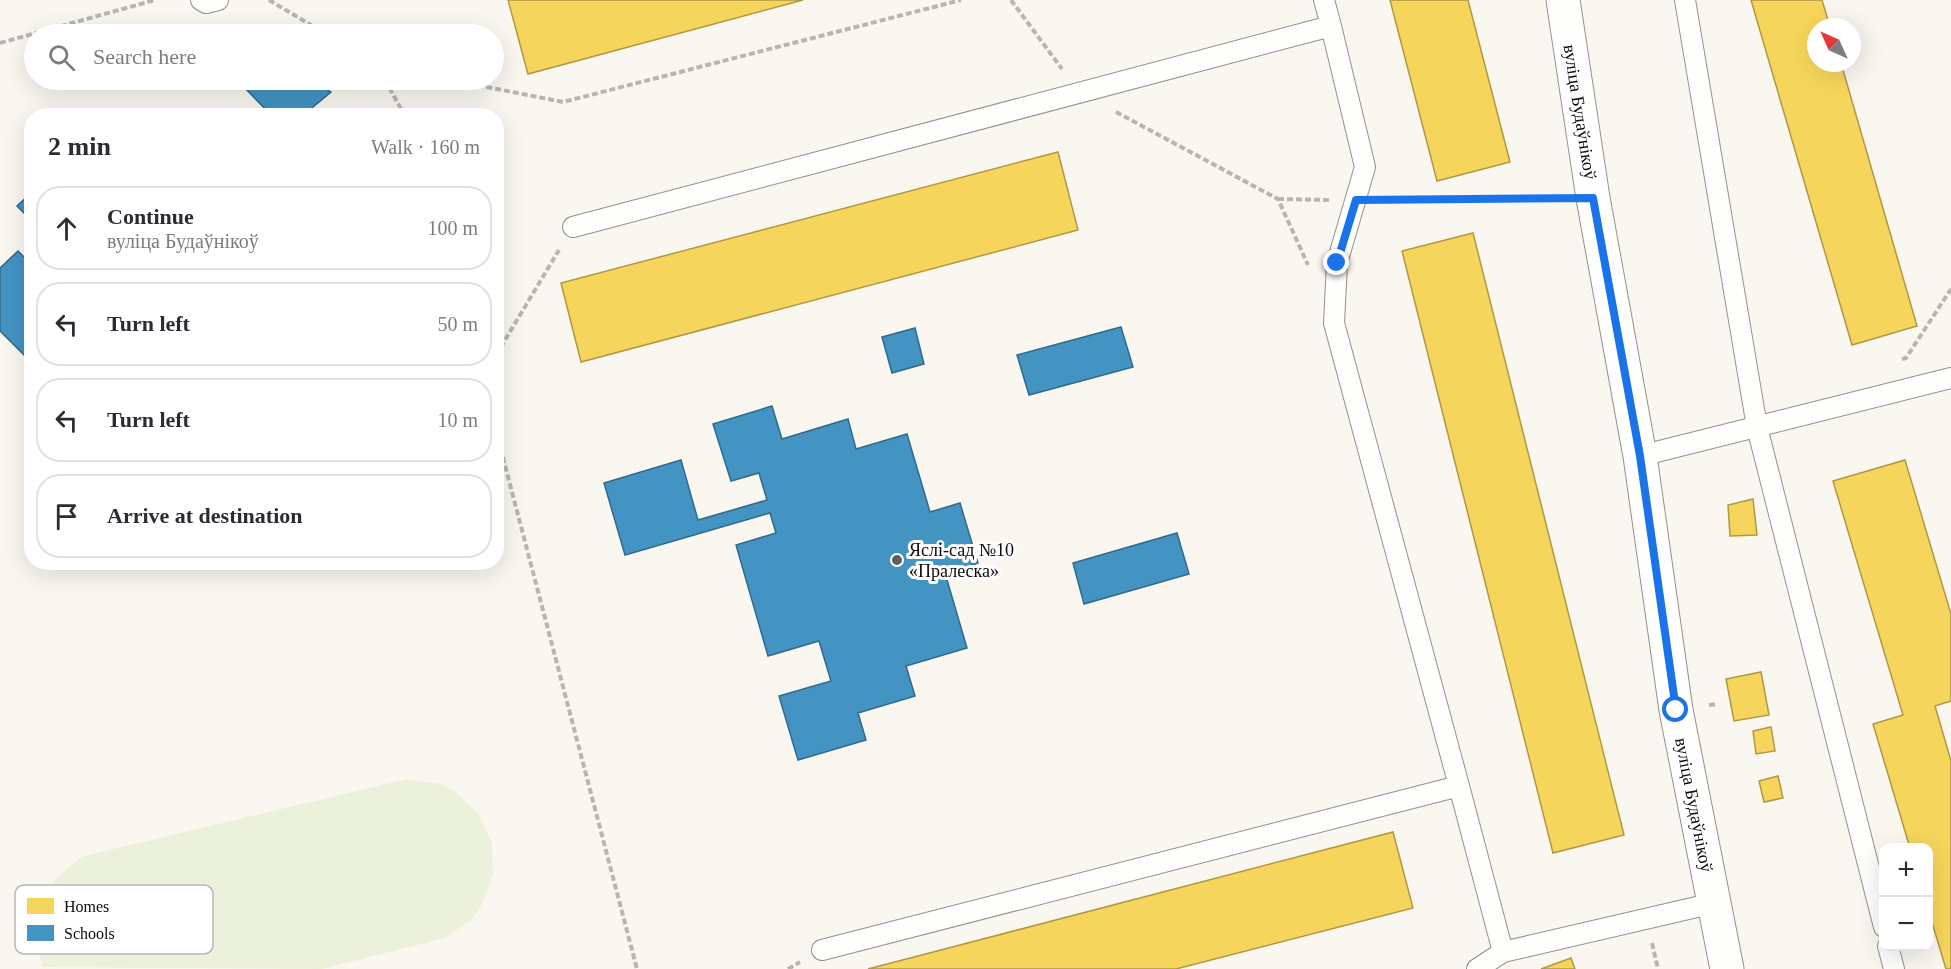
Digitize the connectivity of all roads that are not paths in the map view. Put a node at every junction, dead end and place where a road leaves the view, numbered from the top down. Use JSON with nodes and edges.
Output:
{"nodes":[{"id":1,"x":201,"y":0,"type":"edge"},
{"id":2,"x":218,"y":0,"type":"edge"},
{"id":3,"x":1324,"y":0,"type":"edge"},
{"id":4,"x":1563,"y":0,"type":"edge"},
{"id":5,"x":1685,"y":0,"type":"edge"},
{"id":6,"x":1331,"y":26,"type":"junction"},
{"id":7,"x":573,"y":226,"type":"road end"},
{"id":8,"x":1951,"y":378,"type":"edge"},
{"id":9,"x":1757,"y":427,"type":"junction"},
{"id":10,"x":1640,"y":456,"type":"junction"},
{"id":11,"x":1459,"y":786,"type":"junction"},
{"id":12,"x":1714,"y":903,"type":"junction"},
{"id":13,"x":1879,"y":907,"type":"edge"},
{"id":14,"x":822,"y":950,"type":"dead end"},
{"id":15,"x":1889,"y":951,"type":"edge"},
{"id":16,"x":1503,"y":952,"type":"junction"},
{"id":17,"x":1477,"y":969,"type":"edge"},
{"id":18,"x":1727,"y":969,"type":"edge"},
{"id":19,"x":1894,"y":969,"type":"edge"}],
"edges":[{"from":1,"to":2,"type":"lane"},
{"from":3,"to":6,"type":"lane"},
{"from":4,"to":10,"type":"street","name":"вуліца Будаўнікоў"},
{"from":5,"to":9,"type":"lane"},
{"from":6,"to":7,"type":"lane"},
{"from":6,"to":11,"type":"lane"},
{"from":8,"to":9,"type":"lane"},
{"from":9,"to":10,"type":"lane"},
{"from":9,"to":13,"type":"lane"},
{"from":10,"to":12,"type":"street","name":"вуліца Будаўнікоў"},
{"from":11,"to":14,"type":"lane"},
{"from":11,"to":16,"type":"lane"},
{"from":12,"to":16,"type":"lane"},
{"from":12,"to":18,"type":"street","name":"вуліца Будаўнікоў"},
{"from":15,"to":19,"type":"lane"},
{"from":16,"to":17,"type":"lane"}]}
